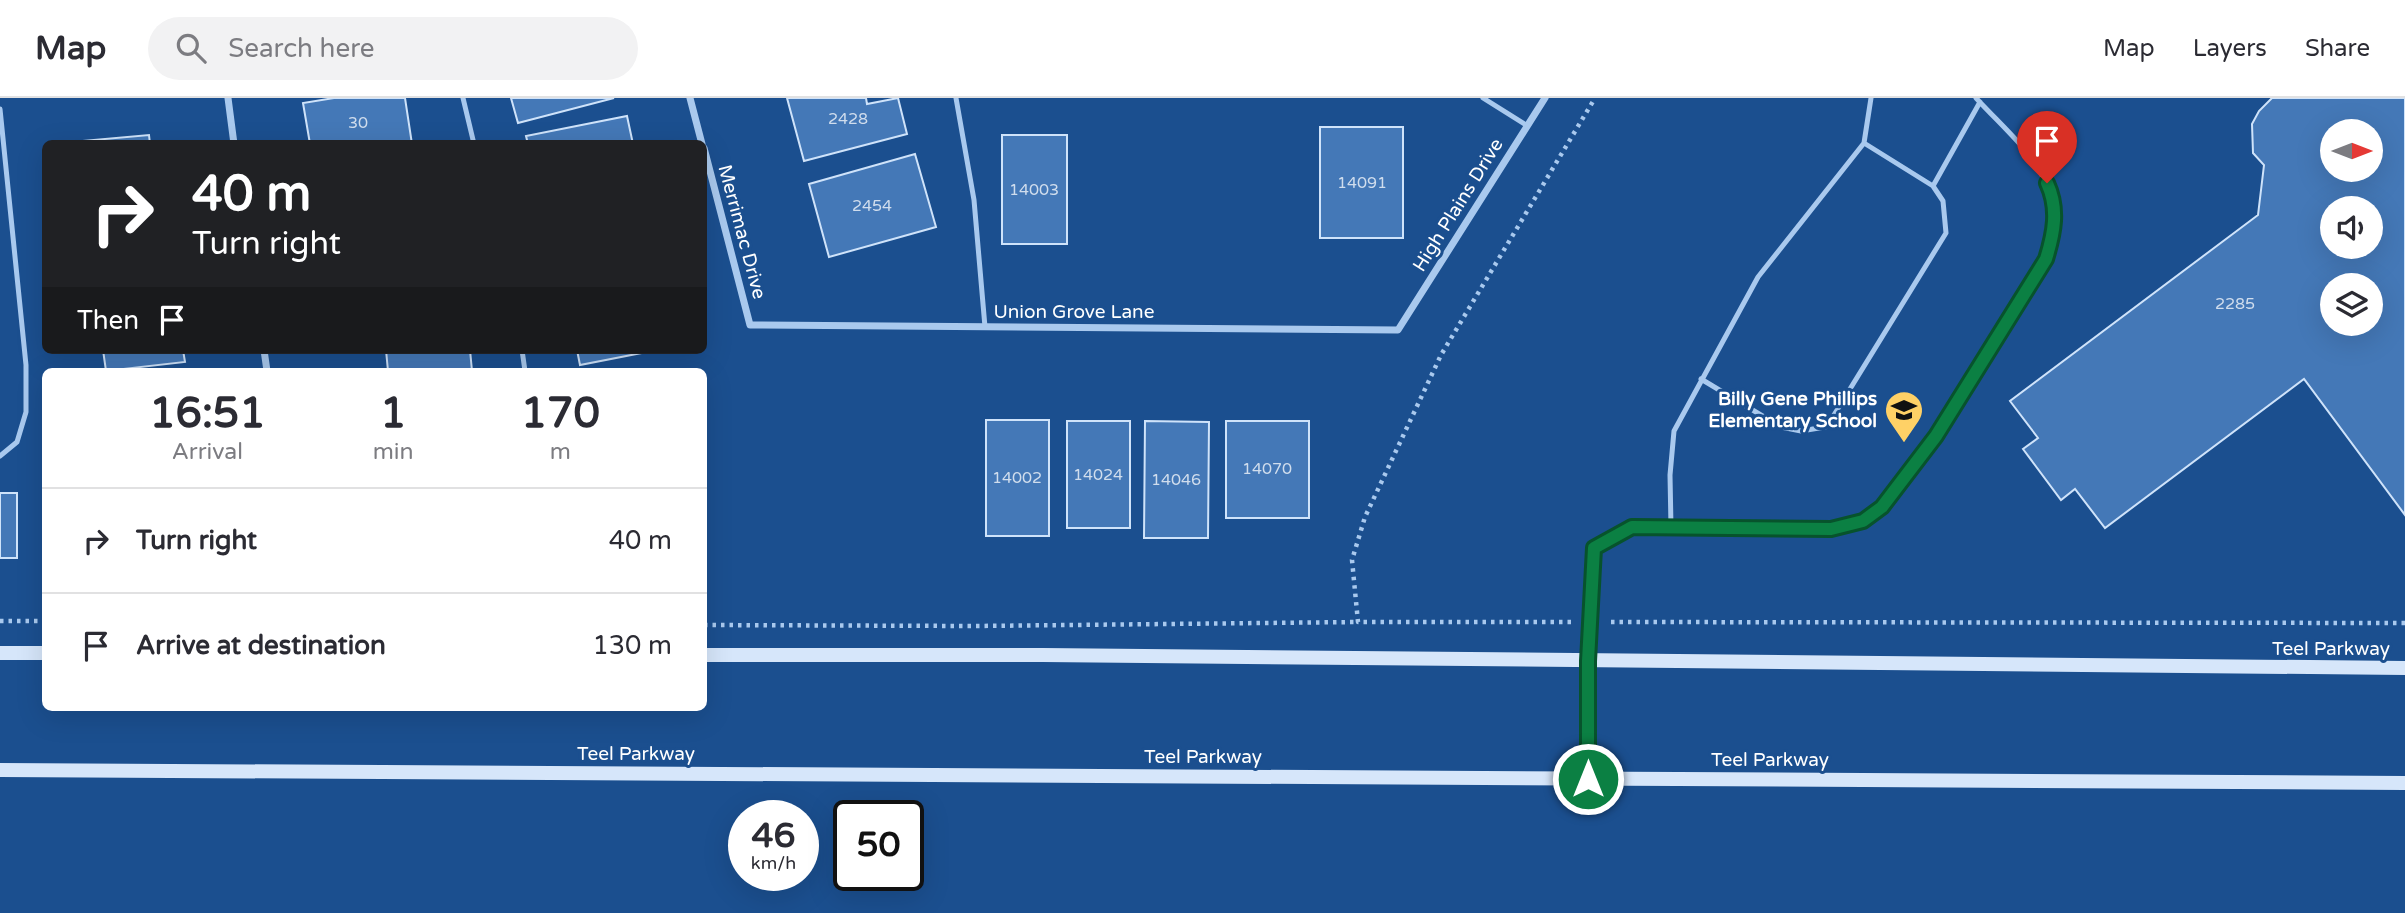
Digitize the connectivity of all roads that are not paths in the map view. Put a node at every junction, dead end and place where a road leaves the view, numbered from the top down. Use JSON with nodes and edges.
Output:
{"nodes":[{"id":1,"x":228,"y":98,"type":"edge"},
{"id":2,"x":463,"y":98,"type":"edge"},
{"id":3,"x":690,"y":98,"type":"edge"},
{"id":4,"x":956,"y":98,"type":"edge"},
{"id":5,"x":1483,"y":98,"type":"edge"},
{"id":6,"x":1545,"y":98,"type":"edge"},
{"id":7,"x":1871,"y":98,"type":"edge"},
{"id":8,"x":1978,"y":100,"type":"edge"},
{"id":9,"x":0,"y":109,"type":"edge"},
{"id":10,"x":1526,"y":125,"type":"junction"},
{"id":11,"x":233,"y":140,"type":"edge"},
{"id":12,"x":473,"y":140,"type":"edge"},
{"id":13,"x":701,"y":140,"type":"edge"},
{"id":14,"x":1864,"y":143,"type":"junction"},
{"id":15,"x":707,"y":161,"type":"edge"},
{"id":16,"x":1933,"y":187,"type":"junction"},
{"id":17,"x":750,"y":325,"type":"joint"},
{"id":18,"x":985,"y":327,"type":"junction"},
{"id":19,"x":1398,"y":330,"type":"joint"},
{"id":20,"x":1701,"y":379,"type":"junction"},
{"id":21,"x":0,"y":456,"type":"edge"},
{"id":22,"x":1671,"y":527,"type":"junction"},
{"id":23,"x":0,"y":653,"type":"edge"},
{"id":24,"x":42,"y":653,"type":"edge"},
{"id":25,"x":707,"y":655,"type":"edge"},
{"id":26,"x":1588,"y":661,"type":"junction"},
{"id":27,"x":2405,"y":668,"type":"edge"},
{"id":28,"x":0,"y":770,"type":"edge"},
{"id":29,"x":1588,"y":779,"type":"junction"},
{"id":30,"x":2405,"y":783,"type":"edge"}],
"edges":[{"from":1,"to":11,"type":"street"},
{"from":2,"to":12,"type":"lane"},
{"from":3,"to":13,"type":"street","name":"Merrimac Drive"},
{"from":4,"to":18,"type":"lane"},
{"from":5,"to":10,"type":"lane"},
{"from":6,"to":10,"type":"street","name":"High Plains Drive"},
{"from":7,"to":14,"type":"lane"},
{"from":8,"to":16,"type":"lane"},
{"from":8,"to":22,"type":"lane"},
{"from":9,"to":21,"type":"lane"},
{"from":10,"to":19,"type":"street","name":"High Plains Drive"},
{"from":14,"to":16,"type":"lane"},
{"from":14,"to":20,"type":"lane"},
{"from":15,"to":17,"type":"street","name":"Merrimac Drive"},
{"from":16,"to":20,"type":"lane"},
{"from":17,"to":18,"type":"street","name":"Union Grove Lane"},
{"from":18,"to":19,"type":"street","name":"Union Grove Lane"},
{"from":20,"to":22,"type":"lane"},
{"from":22,"to":26,"type":"lane"},
{"from":23,"to":24,"type":"main road"},
{"from":25,"to":26,"type":"main road","name":"Teel Parkway"},
{"from":26,"to":27,"type":"main road","name":"Teel Parkway"},
{"from":26,"to":29,"type":"main road"},
{"from":28,"to":29,"type":"main road","name":"Teel Parkway"},
{"from":29,"to":30,"type":"main road","name":"Teel Parkway"}]}
